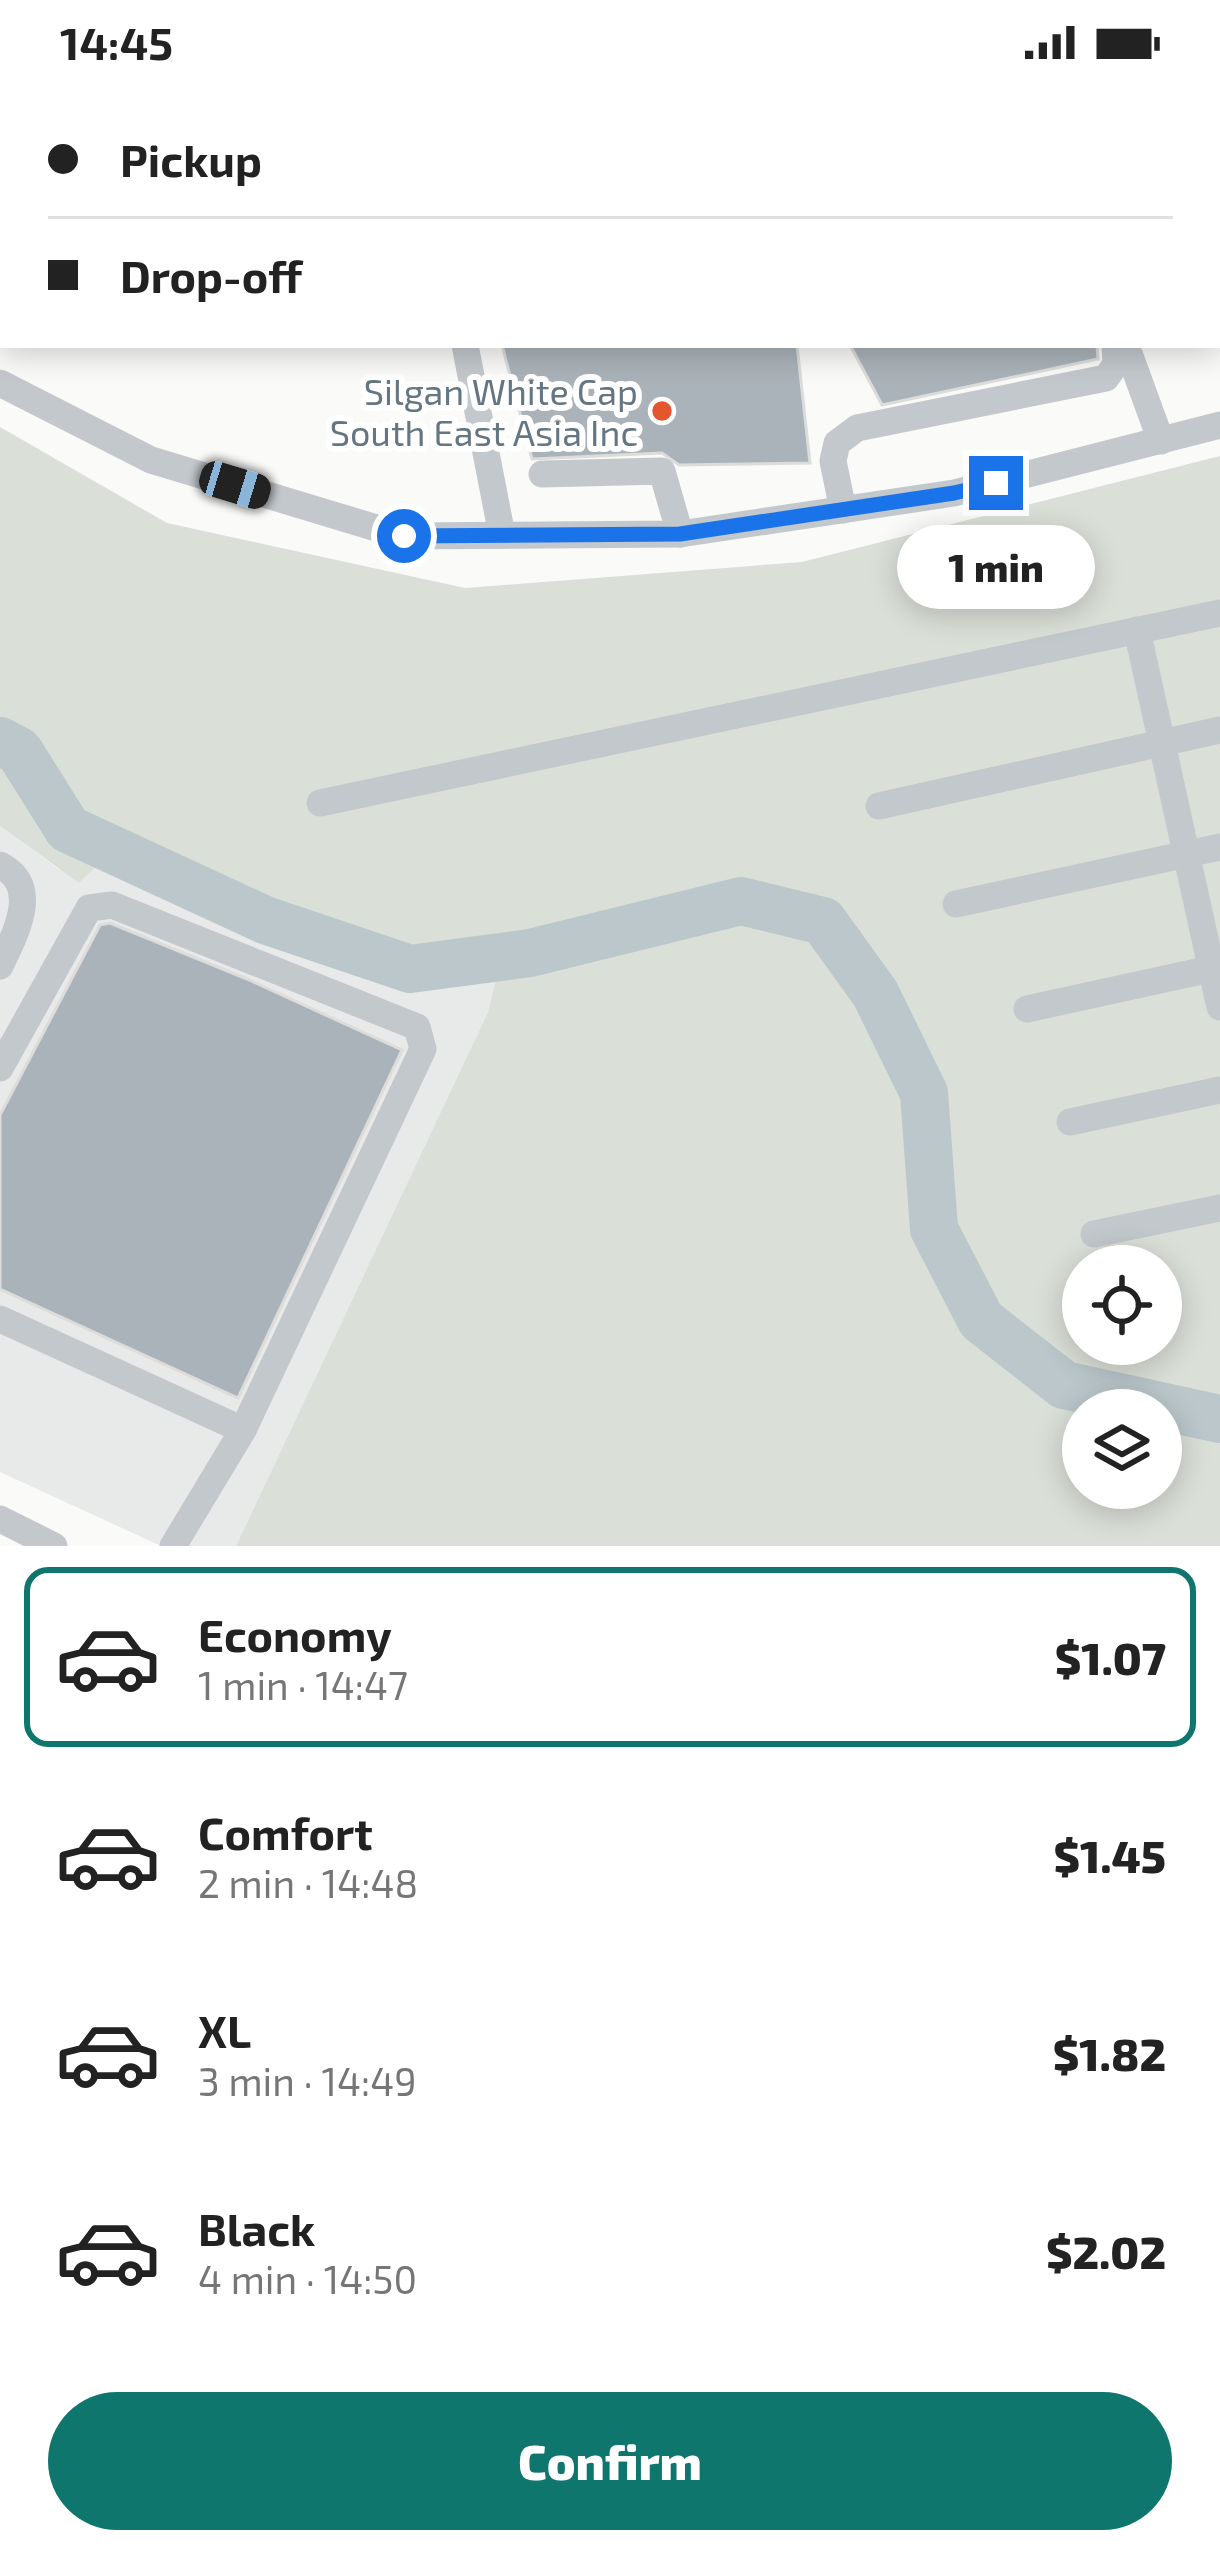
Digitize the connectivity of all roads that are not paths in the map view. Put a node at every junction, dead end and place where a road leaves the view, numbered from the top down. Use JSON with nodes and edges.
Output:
{"nodes":[{"id":1,"x":466,"y":348,"type":"edge"},
{"id":2,"x":1115,"y":348,"type":"edge"},
{"id":3,"x":1128,"y":348,"type":"edge"},
{"id":4,"x":0,"y":383,"type":"edge"},
{"id":5,"x":1220,"y":425,"type":"edge"},
{"id":6,"x":1161,"y":441,"type":"junction"},
{"id":7,"x":542,"y":474,"type":"dead end"},
{"id":8,"x":843,"y":509,"type":"junction"},
{"id":9,"x":680,"y":534,"type":"junction"},
{"id":10,"x":502,"y":535,"type":"junction"},
{"id":11,"x":1220,"y":613,"type":"edge"},
{"id":12,"x":1137,"y":630,"type":"junction"},
{"id":13,"x":1220,"y":730,"type":"edge"},
{"id":14,"x":1165,"y":742,"type":"junction"},
{"id":15,"x":320,"y":803,"type":"dead end"},
{"id":16,"x":879,"y":806,"type":"dead end"},
{"id":17,"x":1220,"y":847,"type":"edge"},
{"id":18,"x":1188,"y":854,"type":"junction"},
{"id":19,"x":0,"y":865,"type":"edge"},
{"id":20,"x":956,"y":904,"type":"dead end"},
{"id":21,"x":0,"y":966,"type":"edge"},
{"id":22,"x":1215,"y":968,"type":"edge"},
{"id":23,"x":1220,"y":1007,"type":"edge"},
{"id":24,"x":1027,"y":1009,"type":"dead end"},
{"id":25,"x":0,"y":1068,"type":"edge"},
{"id":26,"x":1220,"y":1090,"type":"edge"},
{"id":27,"x":1070,"y":1122,"type":"dead end"},
{"id":28,"x":1220,"y":1208,"type":"edge"},
{"id":29,"x":1094,"y":1234,"type":"dead end"},
{"id":30,"x":0,"y":1319,"type":"edge"},
{"id":31,"x":243,"y":1430,"type":"junction"},
{"id":32,"x":0,"y":1519,"type":"edge"},
{"id":33,"x":54,"y":1546,"type":"edge"},
{"id":34,"x":173,"y":1546,"type":"edge"}],
"edges":[{"from":1,"to":10,"type":"street"},
{"from":2,"to":8,"type":"street"},
{"from":3,"to":6,"type":"street"},
{"from":4,"to":10,"type":"street"},
{"from":5,"to":6,"type":"street"},
{"from":6,"to":8,"type":"street"},
{"from":7,"to":9,"type":"street"},
{"from":8,"to":9,"type":"street"},
{"from":9,"to":10,"type":"street"},
{"from":11,"to":12,"type":"street"},
{"from":12,"to":14,"type":"street"},
{"from":12,"to":15,"type":"street"},
{"from":13,"to":14,"type":"street"},
{"from":14,"to":16,"type":"street"},
{"from":14,"to":18,"type":"street"},
{"from":17,"to":18,"type":"street"},
{"from":18,"to":20,"type":"street"},
{"from":18,"to":22,"type":"street"},
{"from":19,"to":21,"type":"street"},
{"from":22,"to":23,"type":"street"},
{"from":22,"to":24,"type":"street"},
{"from":25,"to":31,"type":"street"},
{"from":26,"to":27,"type":"street"},
{"from":28,"to":29,"type":"street"},
{"from":30,"to":31,"type":"street"},
{"from":31,"to":34,"type":"street"},
{"from":32,"to":33,"type":"street"}]}
